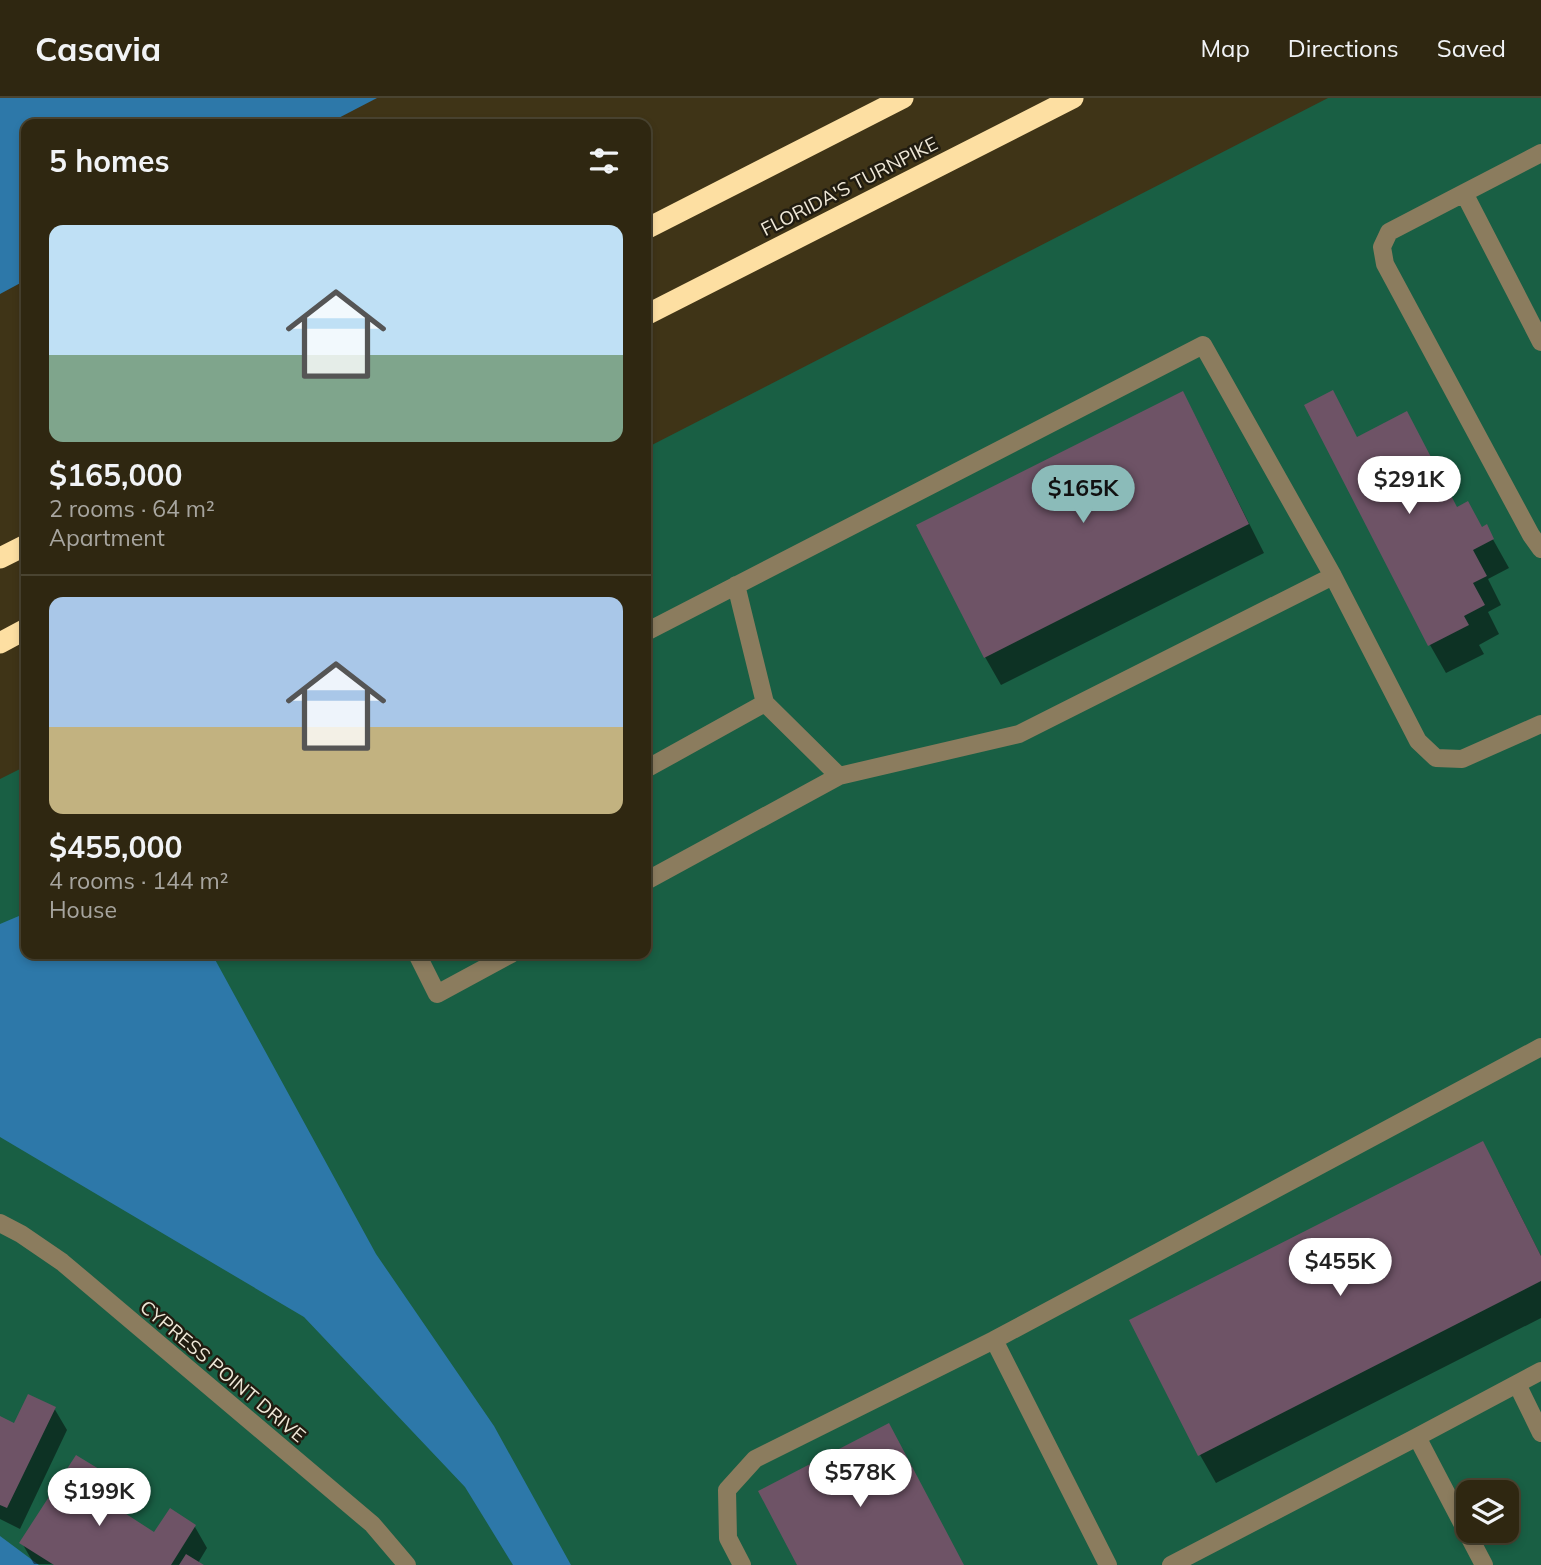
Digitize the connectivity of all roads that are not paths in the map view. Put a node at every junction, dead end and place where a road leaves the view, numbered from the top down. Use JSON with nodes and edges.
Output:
{"nodes":[{"id":1,"x":902,"y":98,"type":"edge"},
{"id":2,"x":1073,"y":98,"type":"edge"},
{"id":3,"x":1541,"y":153,"type":"edge"},
{"id":4,"x":1464,"y":193,"type":"junction"},
{"id":5,"x":651,"y":226,"type":"edge"},
{"id":6,"x":651,"y":312,"type":"edge"},
{"id":7,"x":1541,"y":342,"type":"edge"},
{"id":8,"x":21,"y":548,"type":"edge"},
{"id":9,"x":1541,"y":549,"type":"edge"},
{"id":10,"x":0,"y":558,"type":"edge"},
{"id":11,"x":1333,"y":576,"type":"junction"},
{"id":12,"x":736,"y":585,"type":"junction"},
{"id":13,"x":651,"y":629,"type":"edge"},
{"id":14,"x":21,"y":632,"type":"edge"},
{"id":15,"x":0,"y":643,"type":"edge"},
{"id":16,"x":765,"y":703,"type":"junction"},
{"id":17,"x":1541,"y":723,"type":"edge"},
{"id":18,"x":651,"y":766,"type":"edge"},
{"id":19,"x":839,"y":776,"type":"junction"},
{"id":20,"x":651,"y":878,"type":"edge"},
{"id":21,"x":420,"y":959,"type":"edge"},
{"id":22,"x":502,"y":959,"type":"edge"},
{"id":23,"x":1541,"y":1047,"type":"edge"},
{"id":24,"x":0,"y":1223,"type":"edge"},
{"id":25,"x":994,"y":1340,"type":"junction"},
{"id":26,"x":1541,"y":1371,"type":"edge"},
{"id":27,"x":1517,"y":1384,"type":"junction"},
{"id":28,"x":1541,"y":1433,"type":"edge"},
{"id":29,"x":1418,"y":1437,"type":"junction"},
{"id":30,"x":407,"y":1565,"type":"edge"},
{"id":31,"x":742,"y":1565,"type":"edge"},
{"id":32,"x":1108,"y":1565,"type":"edge"},
{"id":33,"x":1171,"y":1565,"type":"edge"},
{"id":34,"x":1484,"y":1565,"type":"edge"}],
"edges":[{"from":1,"to":5,"type":"highway"},
{"from":2,"to":6,"type":"highway","name":"FLORIDA'S TURNPIKE"},
{"from":3,"to":4,"type":"street"},
{"from":4,"to":7,"type":"street"},
{"from":4,"to":9,"type":"street"},
{"from":8,"to":10,"type":"highway"},
{"from":11,"to":12,"type":"street"},
{"from":11,"to":17,"type":"street"},
{"from":11,"to":19,"type":"street"},
{"from":12,"to":13,"type":"street"},
{"from":12,"to":16,"type":"street"},
{"from":14,"to":15,"type":"highway"},
{"from":16,"to":18,"type":"street"},
{"from":16,"to":19,"type":"street"},
{"from":19,"to":20,"type":"street"},
{"from":21,"to":22,"type":"street"},
{"from":23,"to":25,"type":"street"},
{"from":24,"to":30,"type":"street","name":"CYPRESS POINT DRIVE"},
{"from":25,"to":31,"type":"street"},
{"from":25,"to":32,"type":"street"},
{"from":26,"to":27,"type":"street"},
{"from":27,"to":28,"type":"street"},
{"from":27,"to":29,"type":"street"},
{"from":29,"to":33,"type":"street"},
{"from":29,"to":34,"type":"street"}]}
